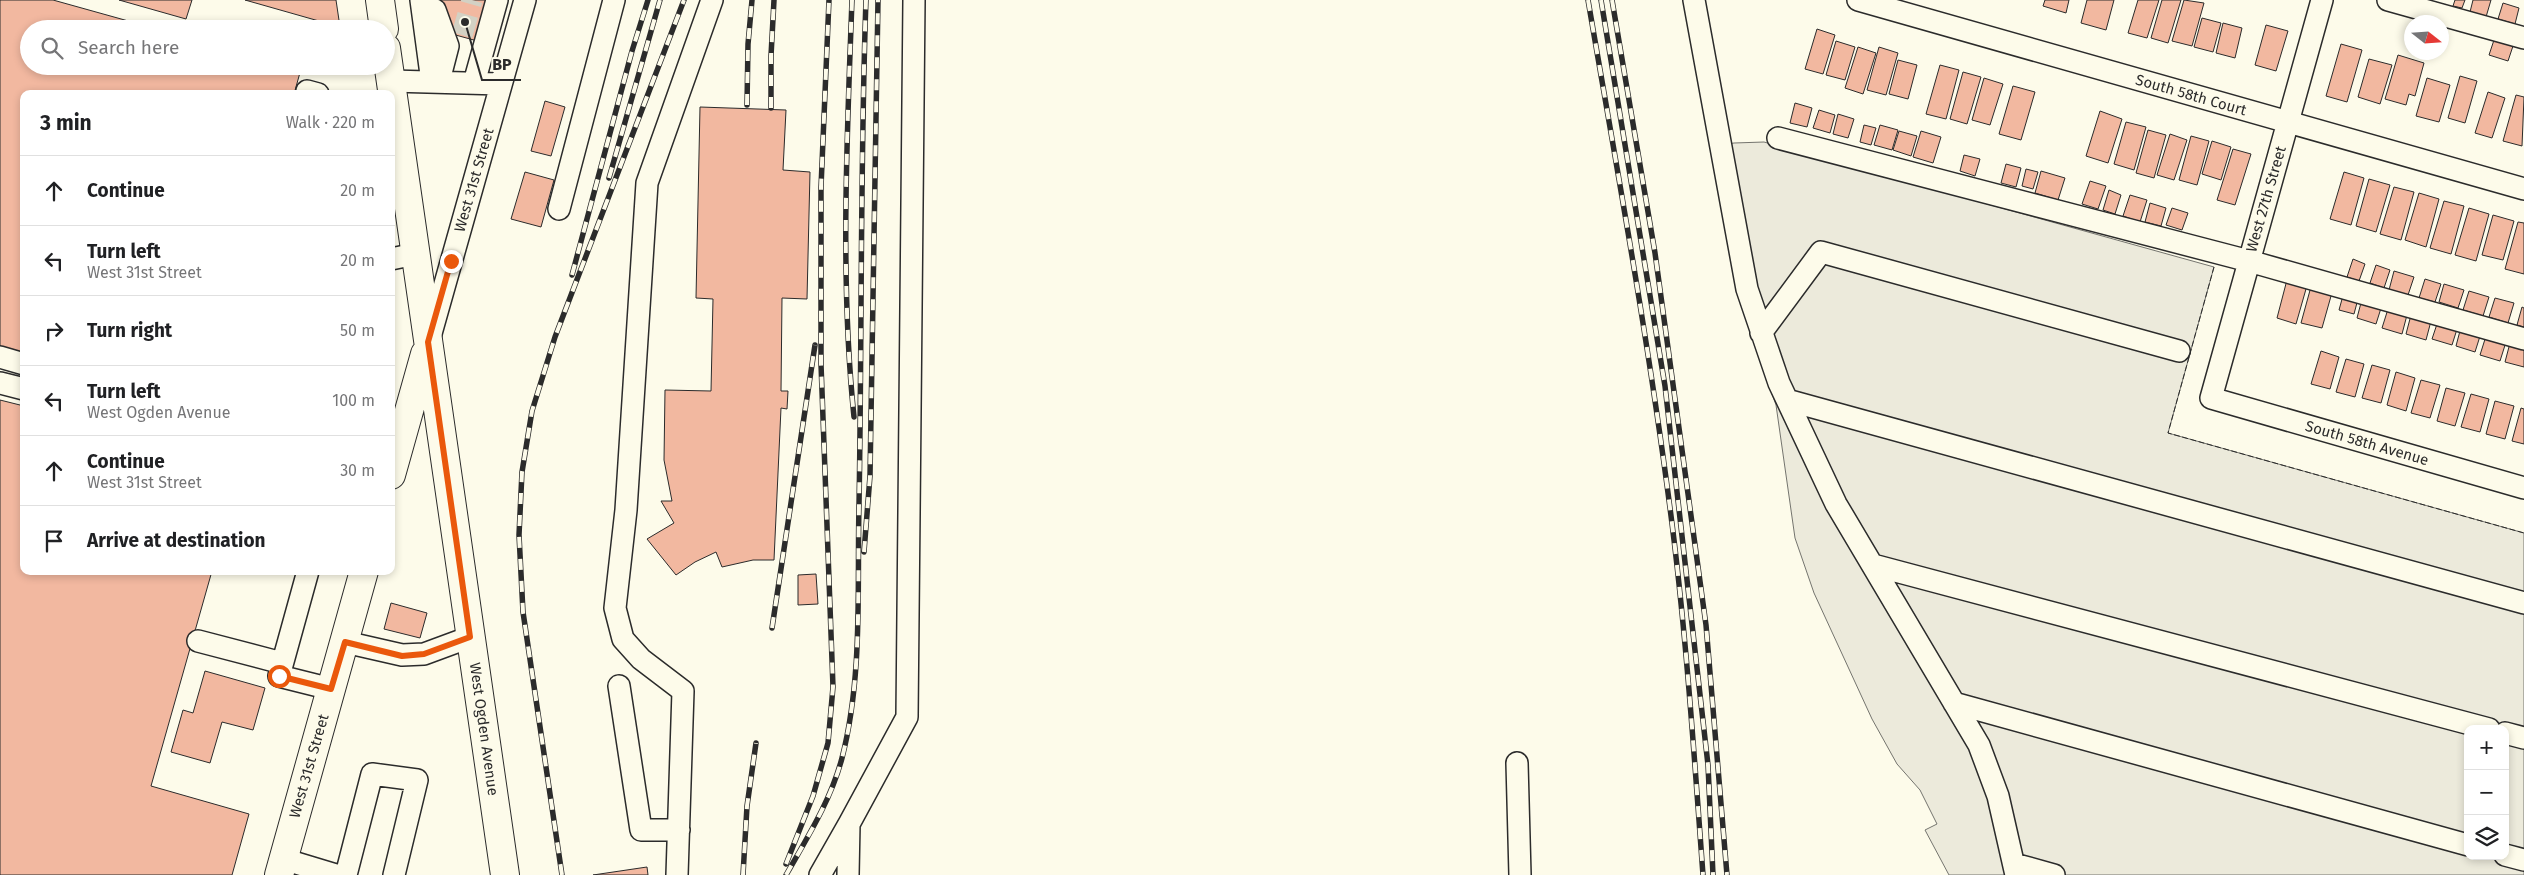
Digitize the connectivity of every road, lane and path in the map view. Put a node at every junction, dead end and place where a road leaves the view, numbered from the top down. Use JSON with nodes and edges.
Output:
{"nodes":[{"id":1,"x":380,"y":0,"type":"edge"},
{"id":2,"x":497,"y":0,"type":"edge"},
{"id":3,"x":525,"y":0,"type":"edge"},
{"id":4,"x":614,"y":0,"type":"edge"},
{"id":5,"x":712,"y":0,"type":"edge"},
{"id":6,"x":914,"y":0,"type":"edge"},
{"id":7,"x":1694,"y":0,"type":"edge"},
{"id":8,"x":1858,"y":0,"type":"edge"},
{"id":9,"x":2322,"y":0,"type":"edge"},
{"id":10,"x":2388,"y":0,"type":"edge"},
{"id":11,"x":428,"y":5,"type":"edge"},
{"id":12,"x":383,"y":20,"type":"edge"},
{"id":13,"x":2524,"y":38,"type":"edge"},
{"id":14,"x":389,"y":75,"type":"edge"},
{"id":15,"x":435,"y":82,"type":"junction"},
{"id":16,"x":474,"y":83,"type":"junction"},
{"id":17,"x":501,"y":84,"type":"junction"},
{"id":18,"x":391,"y":90,"type":"edge"},
{"id":19,"x":395,"y":96,"type":"edge"},
{"id":20,"x":2288,"y":122,"type":"junction"},
{"id":21,"x":1778,"y":138,"type":"dead end"},
{"id":22,"x":395,"y":139,"type":"edge"},
{"id":23,"x":397,"y":167,"type":"edge"},
{"id":24,"x":2524,"y":189,"type":"edge"},
{"id":25,"x":559,"y":209,"type":"dead end"},
{"id":26,"x":403,"y":256,"type":"edge"},
{"id":27,"x":2249,"y":261,"type":"junction"},
{"id":28,"x":1761,"y":333,"type":"junction"},
{"id":29,"x":2524,"y":339,"type":"edge"},
{"id":30,"x":428,"y":342,"type":"junction"},
{"id":31,"x":2179,"y":351,"type":"dead end"},
{"id":32,"x":0,"y":357,"type":"edge"},
{"id":33,"x":20,"y":363,"type":"edge"},
{"id":34,"x":0,"y":383,"type":"edge"},
{"id":35,"x":20,"y":388,"type":"edge"},
{"id":36,"x":2210,"y":398,"type":"joint"},
{"id":37,"x":1787,"y":400,"type":"junction"},
{"id":38,"x":395,"y":461,"type":"edge"},
{"id":39,"x":2524,"y":488,"type":"edge"},
{"id":40,"x":1873,"y":565,"type":"junction"},
{"id":41,"x":307,"y":575,"type":"edge"},
{"id":42,"x":363,"y":575,"type":"edge"},
{"id":43,"x":2524,"y":603,"type":"edge"},
{"id":44,"x":470,"y":637,"type":"junction"},
{"id":45,"x":198,"y":641,"type":"dead end"},
{"id":46,"x":345,"y":642,"type":"junction"},
{"id":47,"x":282,"y":664,"type":"junction"},
{"id":48,"x":619,"y":686,"type":"dead end"},
{"id":49,"x":331,"y":689,"type":"junction"},
{"id":50,"x":1954,"y":703,"type":"junction"},
{"id":51,"x":2474,"y":725,"type":"edge"},
{"id":52,"x":2509,"y":734,"type":"edge"},
{"id":53,"x":2524,"y":738,"type":"edge"},
{"id":54,"x":1517,"y":763,"type":"dead end"},
{"id":55,"x":849,"y":824,"type":"junction"},
{"id":56,"x":679,"y":830,"type":"junction"},
{"id":57,"x":2464,"y":844,"type":"edge"},
{"id":58,"x":2509,"y":856,"type":"edge"},
{"id":59,"x":2524,"y":860,"type":"edge"},
{"id":60,"x":281,"y":867,"type":"edge"},
{"id":61,"x":2015,"y":870,"type":"edge"},
{"id":62,"x":336,"y":875,"type":"edge"},
{"id":63,"x":346,"y":875,"type":"edge"},
{"id":64,"x":394,"y":875,"type":"edge"},
{"id":65,"x":505,"y":875,"type":"edge"},
{"id":66,"x":677,"y":875,"type":"edge"},
{"id":67,"x":820,"y":875,"type":"edge"},
{"id":68,"x":848,"y":875,"type":"edge"},
{"id":69,"x":1520,"y":875,"type":"edge"},
{"id":70,"x":2054,"y":875,"type":"edge"}],
"edges":[{"from":1,"to":12,"type":"main road"},
{"from":2,"to":16,"type":"street"},
{"from":3,"to":17,"type":"street","name":"West 31st Street"},
{"from":4,"to":25,"type":"street"},
{"from":5,"to":56,"type":"street"},
{"from":6,"to":55,"type":"street"},
{"from":7,"to":28,"type":"street"},
{"from":8,"to":20,"type":"street","name":"South 58th Court"},
{"from":9,"to":20,"type":"street","name":"West 27th Street"},
{"from":10,"to":13,"type":"street"},
{"from":11,"to":15,"type":"street"},
{"from":11,"to":15,"type":"street"},
{"from":14,"to":18,"type":"main road","name":"West Ogden Avenue"},
{"from":15,"to":16,"type":"street"},
{"from":15,"to":19,"type":"street"},
{"from":16,"to":17,"type":"street"},
{"from":17,"to":30,"type":"street","name":"West 31st Street"},
{"from":20,"to":24,"type":"street","name":"South 58th Court"},
{"from":20,"to":27,"type":"street","name":"West 27th Street"},
{"from":21,"to":27,"type":"street"},
{"from":22,"to":23,"type":"main road","name":"West Ogden Avenue"},
{"from":23,"to":26,"type":"main road","name":"West Ogden Avenue"},
{"from":26,"to":30,"type":"main road","name":"West Ogden Avenue"},
{"from":27,"to":29,"type":"street"},
{"from":27,"to":36,"type":"street","name":"West 27th Street"},
{"from":28,"to":31,"type":"street"},
{"from":28,"to":37,"type":"street"},
{"from":30,"to":38,"type":"main road","name":"West 31st Street"},
{"from":30,"to":44,"type":"main road","name":"West Ogden Avenue"},
{"from":32,"to":33,"type":"street"},
{"from":34,"to":35,"type":"street"},
{"from":36,"to":39,"type":"street","name":"South 58th Avenue"},
{"from":37,"to":40,"type":"street"},
{"from":37,"to":43,"type":"street"},
{"from":40,"to":50,"type":"street"},
{"from":40,"to":51,"type":"street"},
{"from":41,"to":47,"type":"street"},
{"from":42,"to":46,"type":"main road","name":"West 31st Street"},
{"from":44,"to":46,"type":"street"},
{"from":44,"to":65,"type":"main road","name":"West Ogden Avenue"},
{"from":45,"to":47,"type":"street"},
{"from":46,"to":49,"type":"main road","name":"West 31st Street"},
{"from":47,"to":49,"type":"street"},
{"from":48,"to":56,"type":"street"},
{"from":49,"to":60,"type":"main road","name":"West 31st Street"},
{"from":50,"to":57,"type":"street"},
{"from":50,"to":61,"type":"street"},
{"from":52,"to":53,"type":"street"},
{"from":54,"to":69,"type":"street"},
{"from":55,"to":67,"type":"street"},
{"from":55,"to":68,"type":"street"},
{"from":56,"to":66,"type":"street"},
{"from":58,"to":59,"type":"street"},
{"from":60,"to":62,"type":"street"},
{"from":61,"to":70,"type":"street"},
{"from":63,"to":64,"type":"street"}]}
